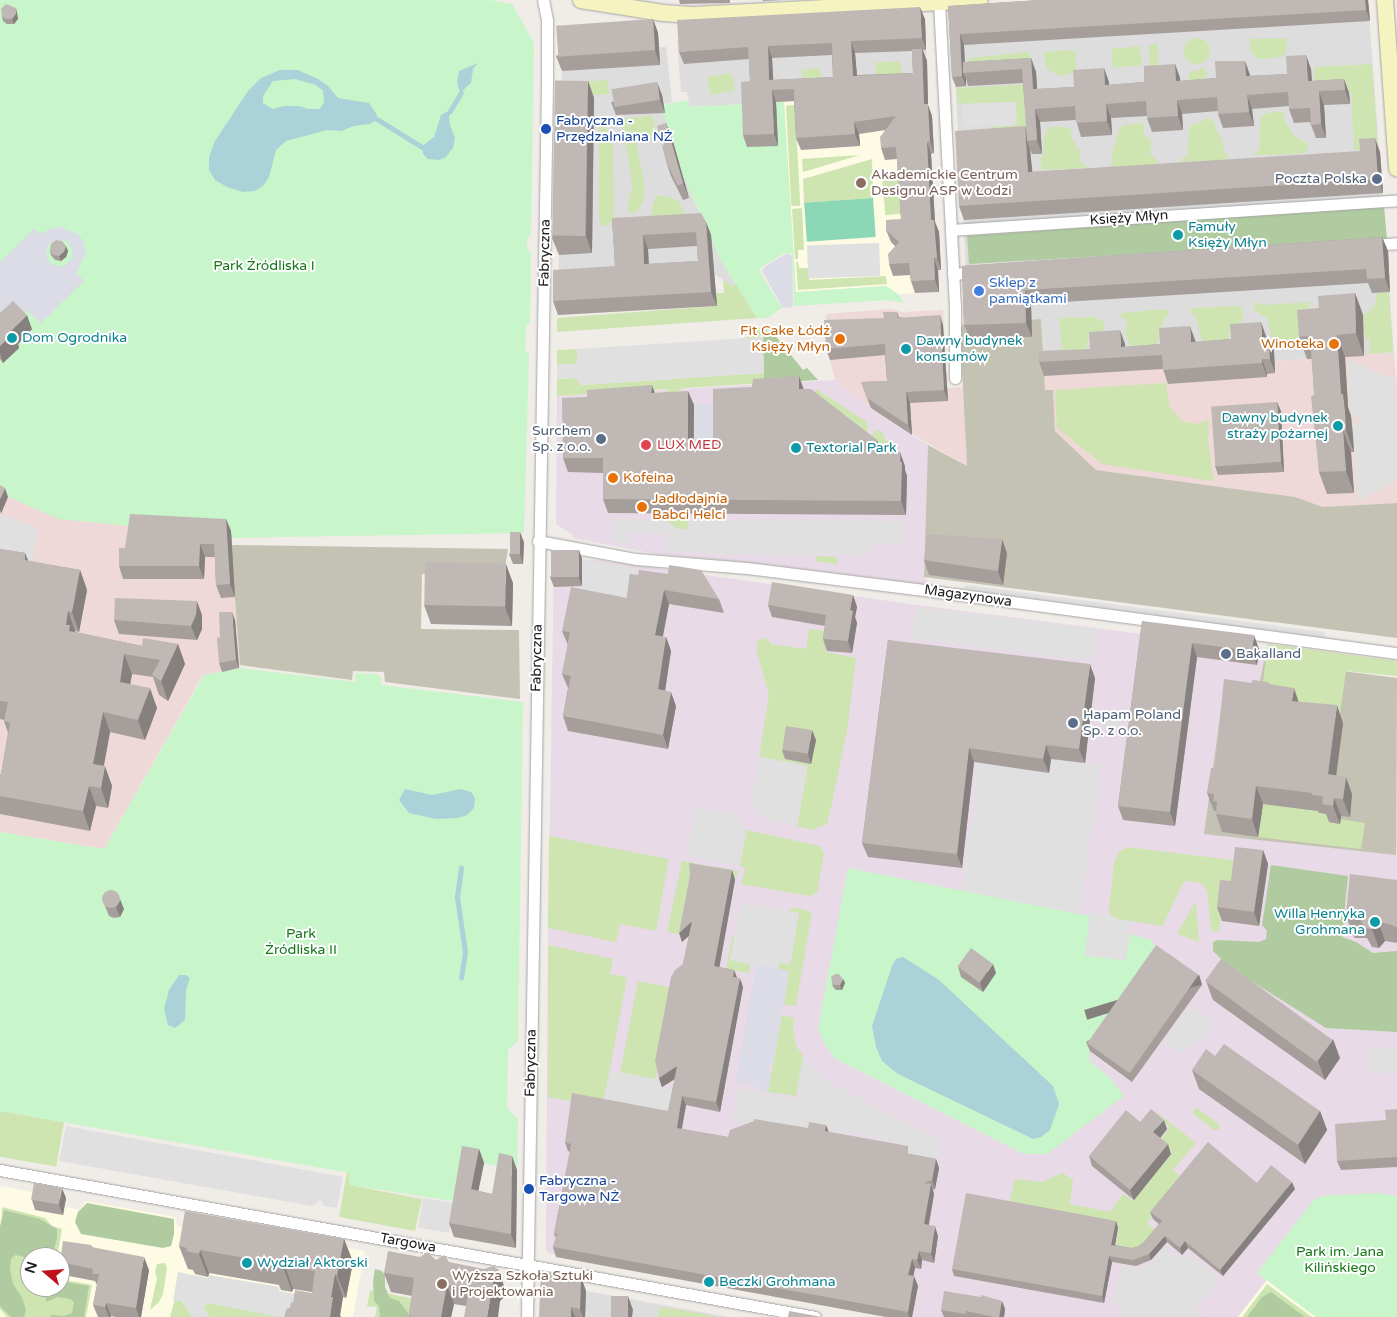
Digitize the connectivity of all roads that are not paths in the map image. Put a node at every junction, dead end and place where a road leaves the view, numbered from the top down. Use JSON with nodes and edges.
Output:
{"nodes":[{"id":1,"x":543,"y":0,"type":"edge"},
{"id":2,"x":581,"y":0,"type":"edge"},
{"id":3,"x":980,"y":0,"type":"edge"},
{"id":4,"x":1385,"y":0,"type":"edge"},
{"id":5,"x":939,"y":2,"type":"junction"},
{"id":6,"x":1397,"y":169,"type":"edge"},
{"id":7,"x":1397,"y":200,"type":"edge"},
{"id":8,"x":951,"y":230,"type":"junction"},
{"id":9,"x":1397,"y":243,"type":"edge"},
{"id":10,"x":1361,"y":246,"type":"edge"},
{"id":11,"x":984,"y":272,"type":"edge"},
{"id":12,"x":953,"y":274,"type":"junction"},
{"id":13,"x":955,"y":378,"type":"dead end"},
{"id":14,"x":538,"y":541,"type":"junction"},
{"id":15,"x":1397,"y":652,"type":"edge"},
{"id":16,"x":0,"y":1170,"type":"edge"},
{"id":17,"x":528,"y":1265,"type":"junction"},
{"id":18,"x":527,"y":1317,"type":"edge"},
{"id":19,"x":815,"y":1317,"type":"edge"}],
"edges":[{"from":1,"to":14,"type":"street","name":"Fabryczna"},
{"from":2,"to":5,"type":"street"},
{"from":3,"to":5,"type":"street"},
{"from":4,"to":6,"type":"street"},
{"from":5,"to":8,"type":"street"},
{"from":7,"to":8,"type":"street","name":"Księży Młyn"},
{"from":8,"to":12,"type":"street"},
{"from":9,"to":10,"type":"street"},
{"from":11,"to":12,"type":"street"},
{"from":12,"to":13,"type":"street"},
{"from":14,"to":15,"type":"street","name":"Magazynowa"},
{"from":14,"to":17,"type":"street","name":"Fabryczna"},
{"from":16,"to":17,"type":"street","name":"Targowa"},
{"from":17,"to":18,"type":"street","name":"Fabryczna"},
{"from":17,"to":19,"type":"street","name":"Targowa"}]}
